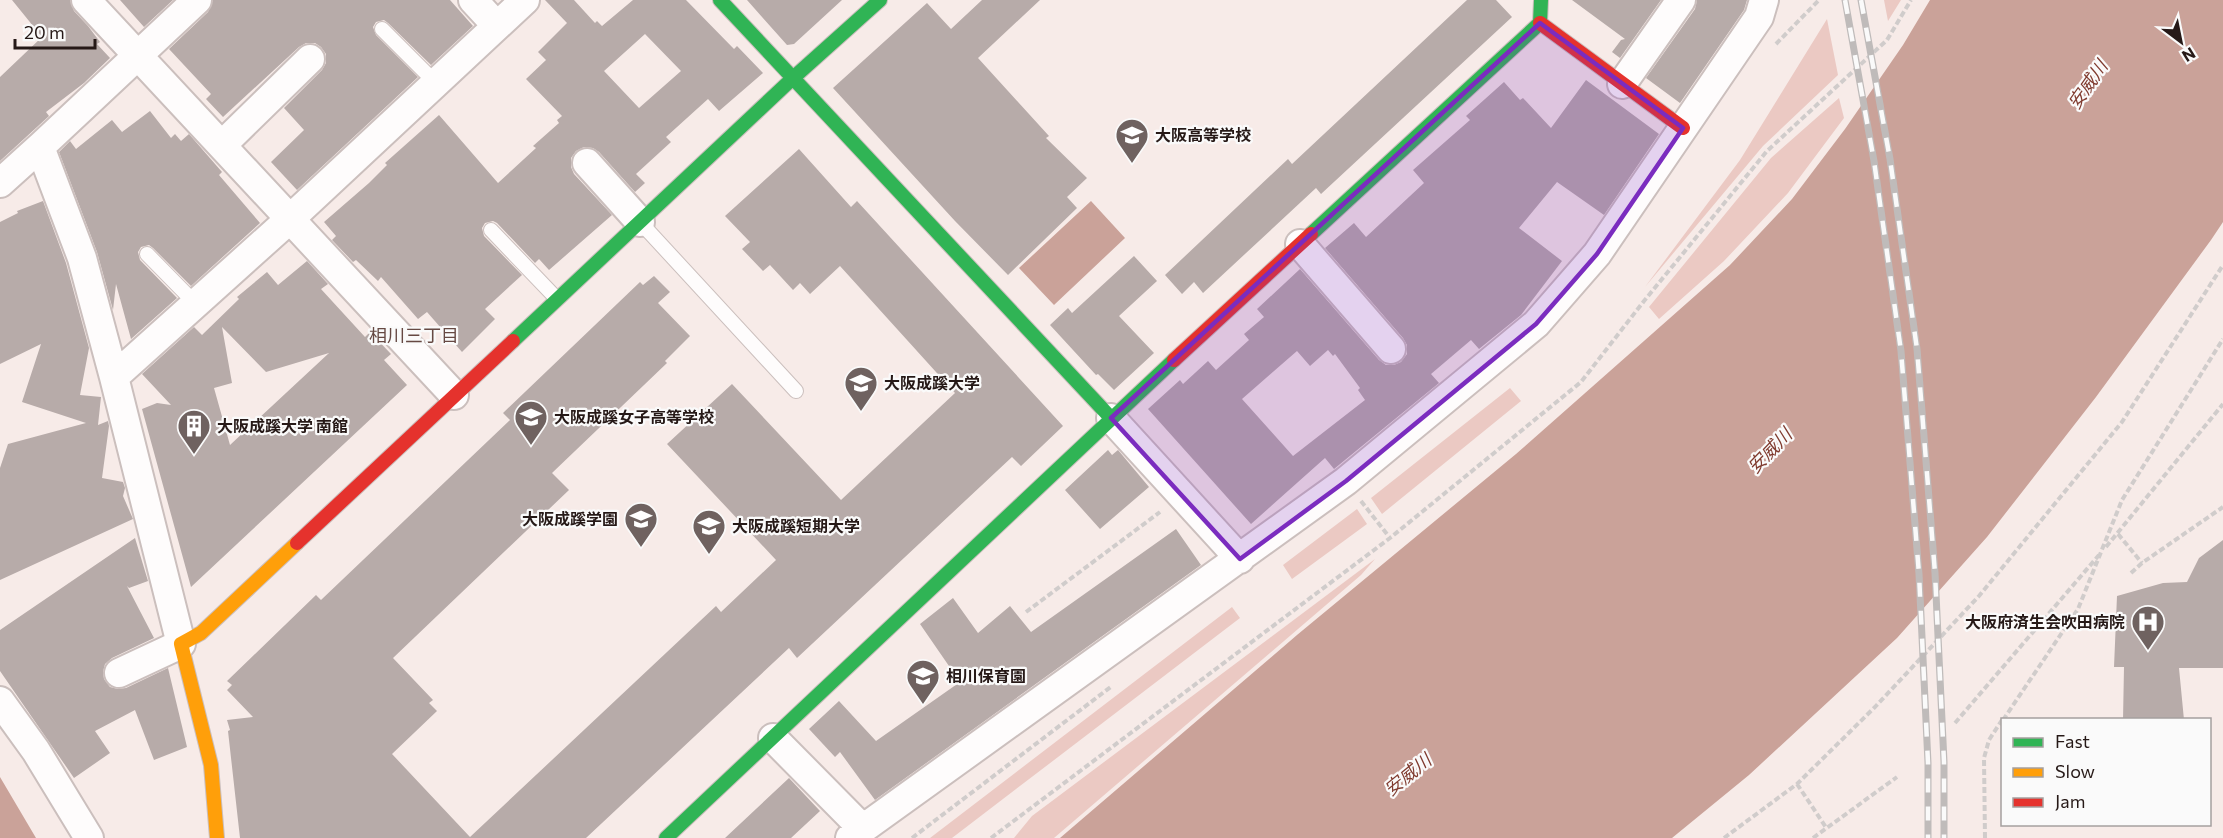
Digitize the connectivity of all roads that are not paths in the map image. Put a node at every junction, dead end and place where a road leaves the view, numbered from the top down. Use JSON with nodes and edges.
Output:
{"nodes":[{"id":1,"x":87,"y":0,"type":"edge"},
{"id":2,"x":197,"y":0,"type":"edge"},
{"id":3,"x":473,"y":0,"type":"edge"},
{"id":4,"x":525,"y":0,"type":"edge"},
{"id":5,"x":720,"y":0,"type":"edge"},
{"id":6,"x":880,"y":0,"type":"edge"},
{"id":7,"x":1541,"y":0,"type":"edge"},
{"id":8,"x":1681,"y":0,"type":"edge"},
{"id":9,"x":1764,"y":0,"type":"edge"},
{"id":10,"x":1540,"y":23,"type":"junction"},
{"id":11,"x":497,"y":26,"type":"junction"},
{"id":12,"x":382,"y":28,"type":"dead end"},
{"id":13,"x":137,"y":55,"type":"junction"},
{"id":14,"x":310,"y":59,"type":"dead end"},
{"id":15,"x":793,"y":78,"type":"junction"},
{"id":16,"x":436,"y":83,"type":"junction"},
{"id":17,"x":1622,"y":84,"type":"junction"},
{"id":18,"x":1683,"y":128,"type":"junction"},
{"id":19,"x":222,"y":145,"type":"junction"},
{"id":20,"x":40,"y":147,"type":"junction"},
{"id":21,"x":587,"y":164,"type":"dead end"},
{"id":22,"x":0,"y":183,"type":"edge"},
{"id":23,"x":291,"y":218,"type":"junction"},
{"id":24,"x":640,"y":222,"type":"junction"},
{"id":25,"x":491,"y":230,"type":"dead end"},
{"id":26,"x":1300,"y":244,"type":"junction"},
{"id":27,"x":147,"y":254,"type":"dead end"},
{"id":28,"x":557,"y":299,"type":"junction"},
{"id":29,"x":196,"y":303,"type":"junction"},
{"id":30,"x":1391,"y":349,"type":"dead end"},
{"id":31,"x":114,"y":377,"type":"junction"},
{"id":32,"x":796,"y":391,"type":"dead end"},
{"id":33,"x":454,"y":395,"type":"junction"},
{"id":34,"x":1111,"y":418,"type":"junction"},
{"id":35,"x":1239,"y":559,"type":"junction"},
{"id":36,"x":182,"y":644,"type":"junction"},
{"id":37,"x":119,"y":673,"type":"dead end"},
{"id":38,"x":0,"y":701,"type":"edge"},
{"id":39,"x":773,"y":738,"type":"junction"},
{"id":40,"x":857,"y":833,"type":"edge"},
{"id":41,"x":88,"y":838,"type":"edge"},
{"id":42,"x":217,"y":838,"type":"edge"},
{"id":43,"x":666,"y":838,"type":"edge"}],
"edges":[{"from":1,"to":13,"type":"street"},
{"from":2,"to":13,"type":"street"},
{"from":3,"to":11,"type":"street"},
{"from":4,"to":11,"type":"street"},
{"from":5,"to":15,"type":"street"},
{"from":6,"to":15,"type":"street"},
{"from":7,"to":10,"type":"street"},
{"from":8,"to":17,"type":"street"},
{"from":9,"to":18,"type":"street"},
{"from":10,"to":17,"type":"street"},
{"from":10,"to":26,"type":"street"},
{"from":11,"to":16,"type":"street"},
{"from":12,"to":16,"type":"lane"},
{"from":13,"to":19,"type":"street"},
{"from":13,"to":20,"type":"street"},
{"from":14,"to":19,"type":"street"},
{"from":15,"to":24,"type":"street"},
{"from":15,"to":34,"type":"street"},
{"from":16,"to":23,"type":"street"},
{"from":17,"to":18,"type":"street"},
{"from":18,"to":35,"type":"street"},
{"from":19,"to":23,"type":"street"},
{"from":20,"to":22,"type":"street"},
{"from":20,"to":31,"type":"street"},
{"from":21,"to":24,"type":"street"},
{"from":23,"to":29,"type":"street"},
{"from":23,"to":33,"type":"street"},
{"from":24,"to":28,"type":"street"},
{"from":24,"to":32,"type":"lane"},
{"from":25,"to":28,"type":"lane"},
{"from":26,"to":30,"type":"street"},
{"from":26,"to":34,"type":"street"},
{"from":27,"to":29,"type":"lane"},
{"from":28,"to":33,"type":"street"},
{"from":29,"to":31,"type":"street"},
{"from":31,"to":36,"type":"street"},
{"from":33,"to":36,"type":"street"},
{"from":34,"to":35,"type":"street"},
{"from":34,"to":39,"type":"street"},
{"from":35,"to":40,"type":"street"},
{"from":36,"to":37,"type":"street"},
{"from":36,"to":42,"type":"street"},
{"from":38,"to":41,"type":"street"},
{"from":39,"to":40,"type":"street"},
{"from":39,"to":43,"type":"street"}]}
